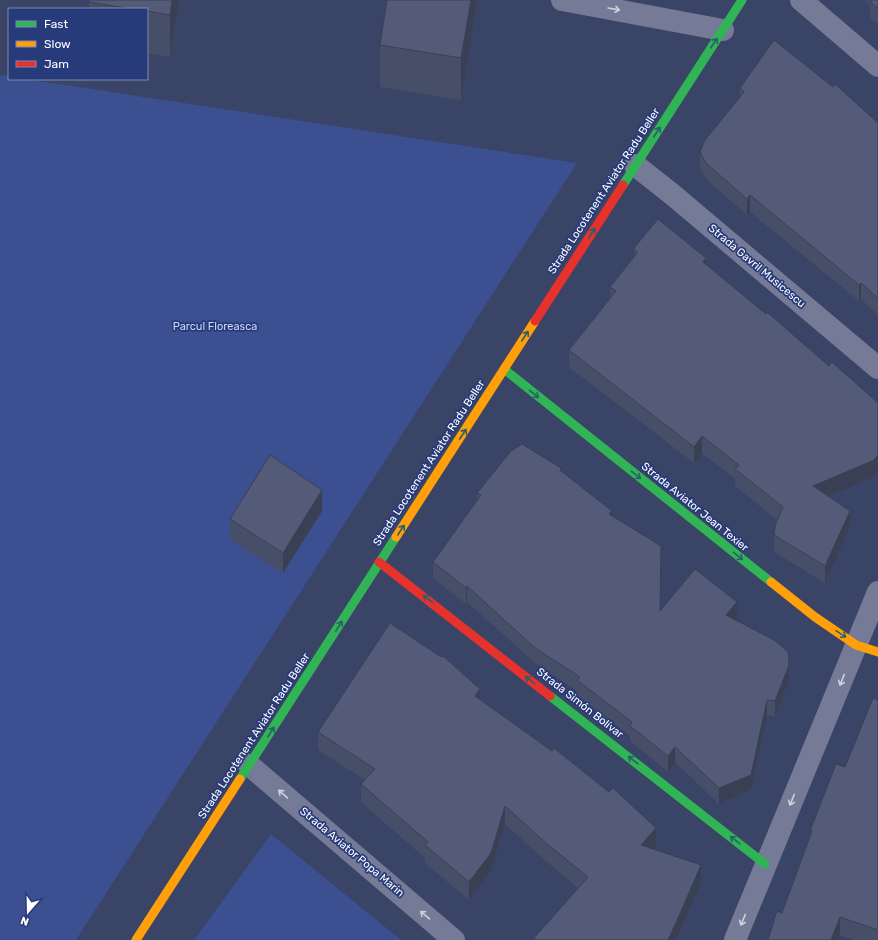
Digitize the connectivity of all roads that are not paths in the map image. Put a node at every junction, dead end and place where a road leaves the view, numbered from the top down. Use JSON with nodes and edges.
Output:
{"nodes":[{"id":1,"x":562,"y":0,"type":"edge"},
{"id":2,"x":742,"y":0,"type":"edge"},
{"id":3,"x":801,"y":0,"type":"edge"},
{"id":4,"x":723,"y":30,"type":"junction"},
{"id":5,"x":878,"y":66,"type":"edge"},
{"id":6,"x":635,"y":165,"type":"junction"},
{"id":7,"x":878,"y":368,"type":"edge"},
{"id":8,"x":504,"y":369,"type":"junction"},
{"id":9,"x":379,"y":562,"type":"junction"},
{"id":10,"x":878,"y":592,"type":"edge"},
{"id":11,"x":856,"y":645,"type":"junction"},
{"id":12,"x":878,"y":652,"type":"edge"},
{"id":13,"x":249,"y":765,"type":"junction"},
{"id":14,"x":765,"y":864,"type":"junction"},
{"id":15,"x":136,"y":940,"type":"edge"},
{"id":16,"x":454,"y":940,"type":"edge"},
{"id":17,"x":735,"y":940,"type":"edge"}],
"edges":[{"from":1,"to":4,"type":"street","one_way":true},
{"from":2,"to":4,"type":"street","name":"Strada Locotenent Aviator Radu Beller"},
{"from":3,"to":5,"type":"street"},
{"from":6,"to":4,"type":"street","name":"Strada Locotenent Aviator Radu Beller","one_way":true},
{"from":6,"to":7,"type":"street","name":"Strada Gavril Musicescu"},
{"from":8,"to":6,"type":"street","name":"Strada Locotenent Aviator Radu Beller","one_way":true},
{"from":9,"to":8,"type":"street","name":"Strada Locotenent Aviator Radu Beller","one_way":true},
{"from":8,"to":11,"type":"street","name":"Strada Aviator Jean Texier","one_way":true},
{"from":13,"to":9,"type":"street","name":"Strada Locotenent Aviator Radu Beller","one_way":true},
{"from":14,"to":9,"type":"street","name":"Strada Simón Bolívar","one_way":true},
{"from":10,"to":11,"type":"street"},
{"from":11,"to":12,"type":"street","name":"Strada Aviator Jean Texier"},
{"from":11,"to":14,"type":"street","one_way":true},
{"from":13,"to":15,"type":"street","name":"Strada Locotenent Aviator Radu Beller"},
{"from":16,"to":13,"type":"street","name":"Strada Aviator Popa Marin","one_way":true},
{"from":14,"to":17,"type":"street","one_way":true}]}
